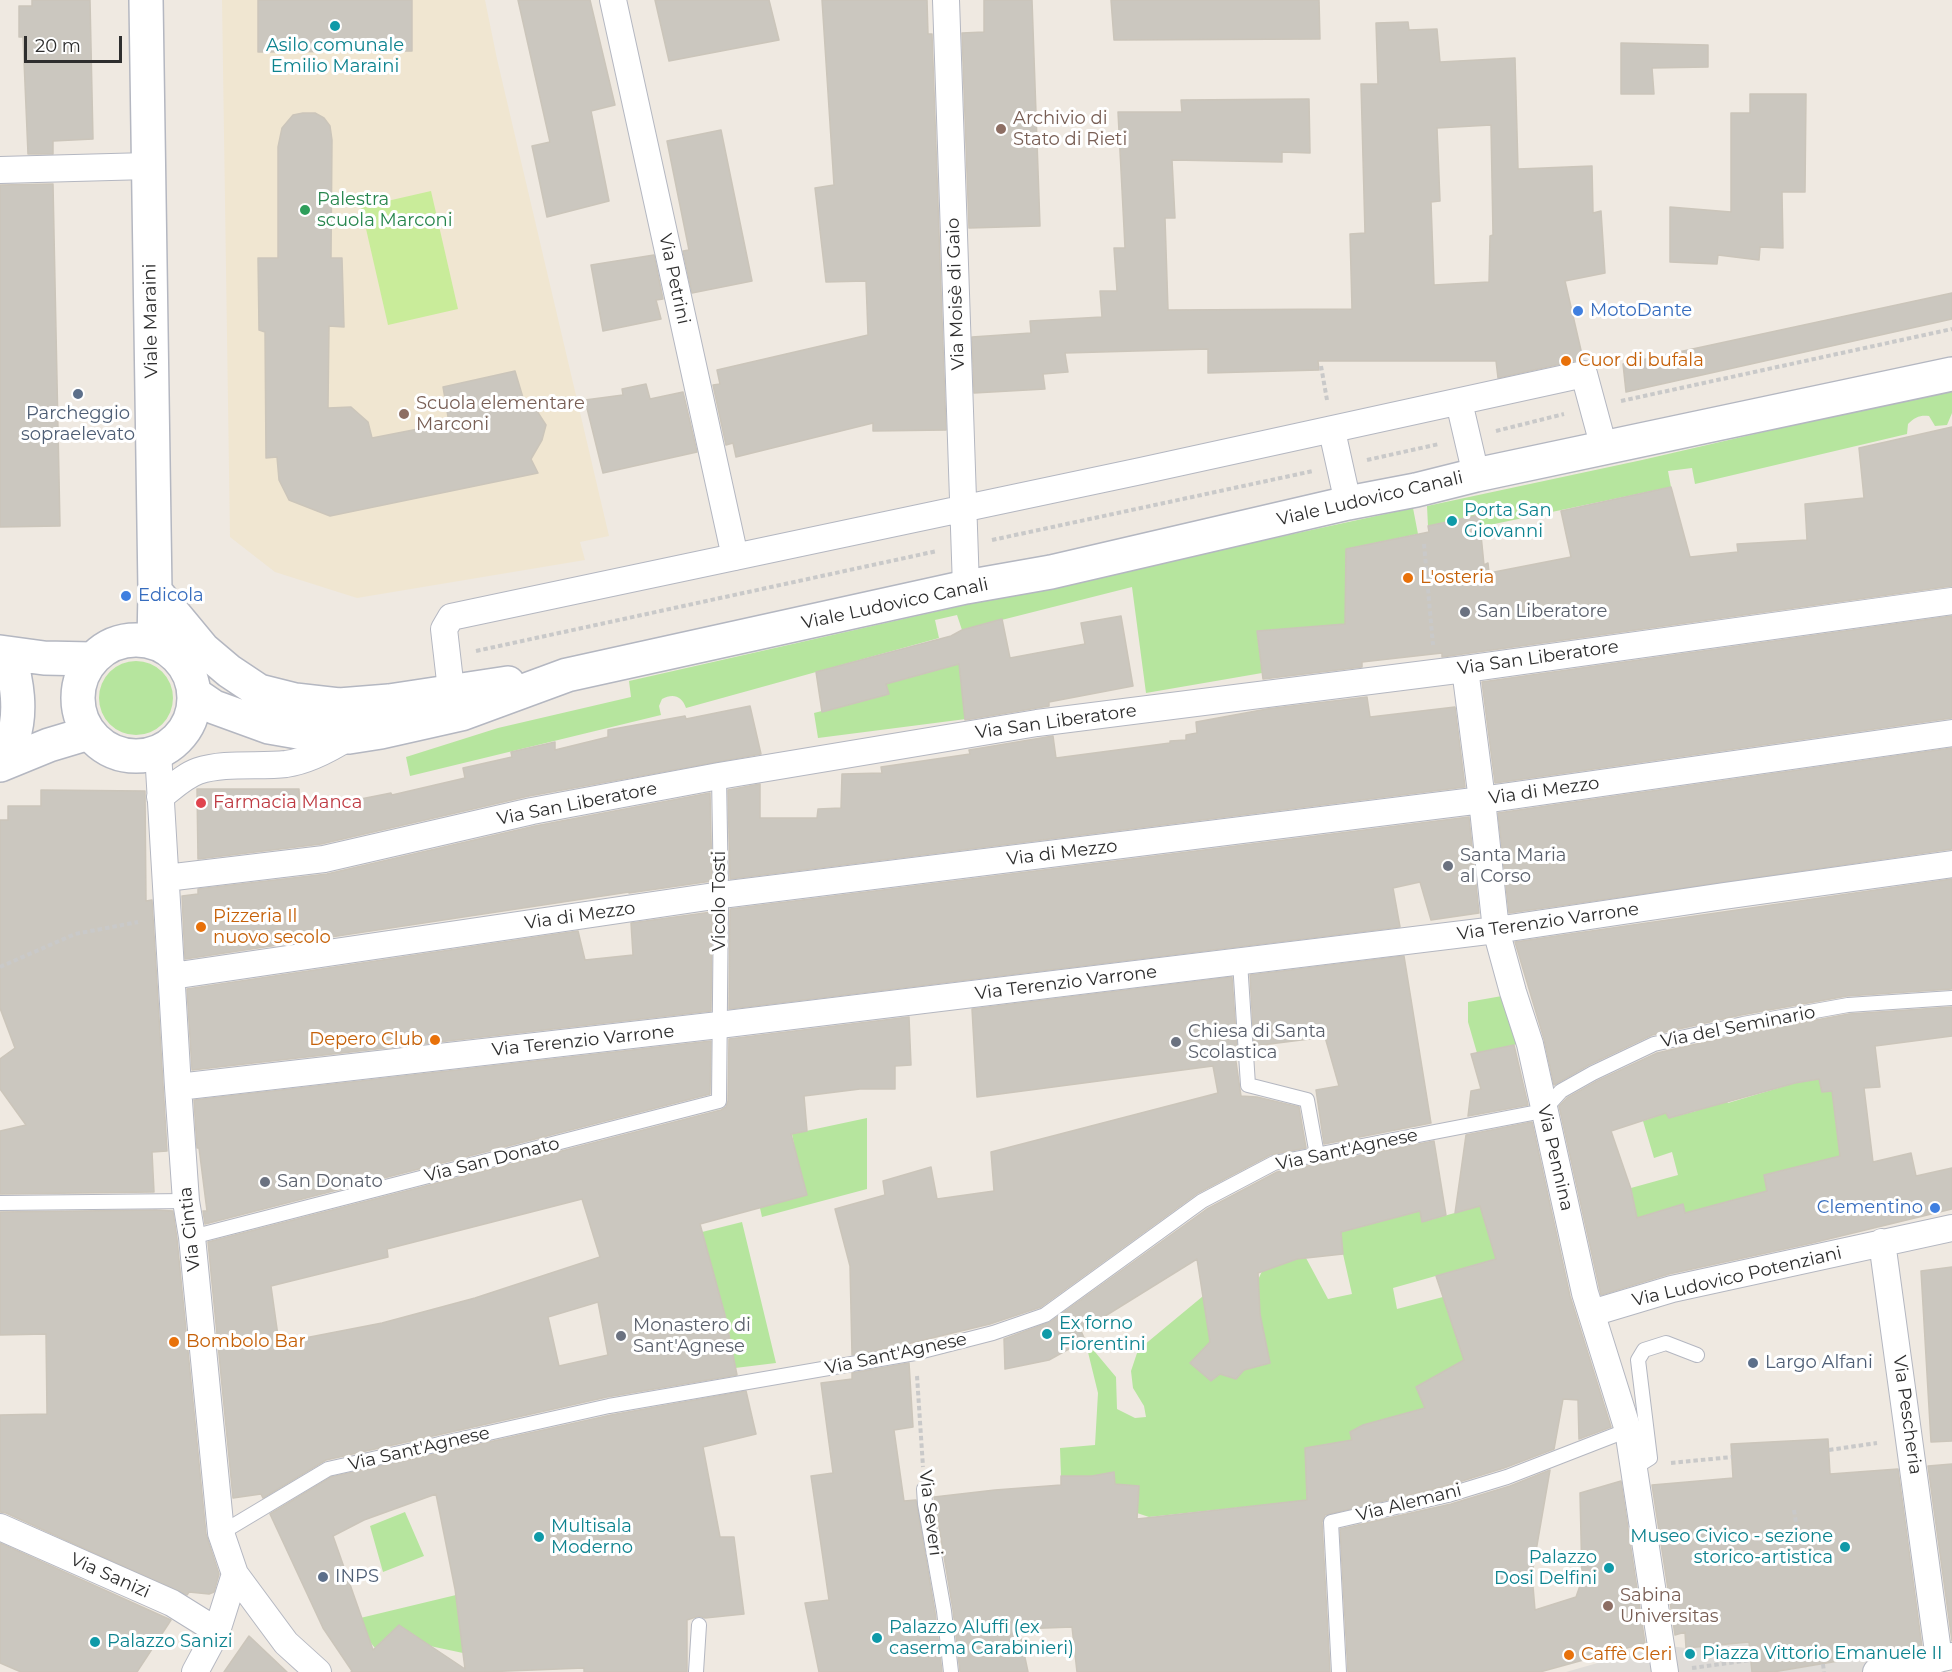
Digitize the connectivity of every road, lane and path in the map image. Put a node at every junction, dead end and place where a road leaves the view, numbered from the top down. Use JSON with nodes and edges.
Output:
{"nodes":[{"id":1,"x":146,"y":0,"type":"edge"},
{"id":2,"x":613,"y":0,"type":"edge"},
{"id":3,"x":946,"y":0,"type":"edge"},
{"id":4,"x":148,"y":166,"type":"junction"},
{"id":5,"x":0,"y":170,"type":"edge"},
{"id":6,"x":1952,"y":329,"type":"edge"},
{"id":7,"x":1952,"y":374,"type":"edge"},
{"id":8,"x":1459,"y":402,"type":"junction"},
{"id":9,"x":1592,"y":407,"type":"junction"},
{"id":10,"x":1332,"y":431,"type":"junction"},
{"id":11,"x":1604,"y":448,"type":"junction"},
{"id":12,"x":1476,"y":475,"type":"junction"},
{"id":13,"x":1348,"y":503,"type":"junction"},
{"id":14,"x":963,"y":508,"type":"junction"},
{"id":15,"x":1424,"y":544,"type":"dead end"},
{"id":16,"x":735,"y":557,"type":"junction"},
{"id":17,"x":966,"y":587,"type":"junction"},
{"id":18,"x":155,"y":591,"type":"junction"},
{"id":19,"x":1952,"y":601,"type":"edge"},
{"id":20,"x":154,"y":642,"type":"junction"},
{"id":21,"x":4,"y":653,"type":"edge"},
{"id":22,"x":92,"y":659,"type":"junction"},
{"id":23,"x":1465,"y":669,"type":"junction"},
{"id":24,"x":1436,"y":672,"type":"junction"},
{"id":25,"x":567,"y":675,"type":"junction"},
{"id":26,"x":451,"y":690,"type":"junction"},
{"id":27,"x":195,"y":694,"type":"junction"},
{"id":28,"x":89,"y":733,"type":"junction"},
{"id":29,"x":1952,"y":733,"type":"edge"},
{"id":30,"x":349,"y":737,"type":"junction"},
{"id":31,"x":158,"y":752,"type":"junction"},
{"id":32,"x":0,"y":765,"type":"edge"},
{"id":33,"x":719,"y":776,"type":"junction"},
{"id":34,"x":160,"y":797,"type":"junction"},
{"id":35,"x":1482,"y":800,"type":"junction"},
{"id":36,"x":1952,"y":864,"type":"edge"},
{"id":37,"x":166,"y":878,"type":"junction"},
{"id":38,"x":722,"y":895,"type":"junction"},
{"id":39,"x":168,"y":917,"type":"junction"},
{"id":40,"x":1496,"y":930,"type":"junction"},
{"id":41,"x":1240,"y":962,"type":"junction"},
{"id":42,"x":0,"y":967,"type":"edge"},
{"id":43,"x":172,"y":976,"type":"junction"},
{"id":44,"x":1952,"y":998,"type":"edge"},
{"id":45,"x":719,"y":1025,"type":"junction"},
{"id":46,"x":178,"y":1087,"type":"junction"},
{"id":47,"x":1543,"y":1111,"type":"junction"},
{"id":48,"x":1317,"y":1155,"type":"junction"},
{"id":49,"x":186,"y":1201,"type":"junction"},
{"id":50,"x":0,"y":1203,"type":"edge"},
{"id":51,"x":1952,"y":1228,"type":"edge"},
{"id":52,"x":192,"y":1237,"type":"junction"},
{"id":53,"x":1882,"y":1242,"type":"junction"},
{"id":54,"x":1592,"y":1313,"type":"junction"},
{"id":55,"x":915,"y":1353,"type":"junction"},
{"id":56,"x":1697,"y":1355,"type":"dead end"},
{"id":57,"x":1628,"y":1430,"type":"junction"},
{"id":58,"x":1877,"y":1443,"type":"dead end"},
{"id":59,"x":1829,"y":1450,"type":"dead end"},
{"id":60,"x":1732,"y":1457,"type":"dead end"},
{"id":61,"x":1666,"y":1463,"type":"dead end"},
{"id":62,"x":1634,"y":1468,"type":"junction"},
{"id":63,"x":924,"y":1489,"type":"joint"},
{"id":64,"x":1794,"y":1510,"type":"dead end"},
{"id":65,"x":0,"y":1527,"type":"edge"},
{"id":66,"x":1797,"y":1529,"type":"dead end"},
{"id":67,"x":220,"y":1533,"type":"junction"},
{"id":68,"x":235,"y":1574,"type":"junction"},
{"id":69,"x":699,"y":1624,"type":"dead end"},
{"id":70,"x":217,"y":1631,"type":"junction"},
{"id":71,"x":1939,"y":1659,"type":"edge"},
{"id":72,"x":1751,"y":1660,"type":"dead end"},
{"id":73,"x":1823,"y":1664,"type":"dead end"},
{"id":74,"x":1676,"y":1670,"type":"edge"},
{"id":75,"x":195,"y":1672,"type":"edge"},
{"id":76,"x":318,"y":1672,"type":"edge"},
{"id":77,"x":696,"y":1672,"type":"edge"},
{"id":78,"x":951,"y":1672,"type":"edge"},
{"id":79,"x":1339,"y":1672,"type":"edge"},
{"id":80,"x":1824,"y":1672,"type":"edge"},
{"id":81,"x":1876,"y":1672,"type":"edge"}],
"edges":[{"from":1,"to":4,"type":"street","name":"Viale Maraini"},
{"from":2,"to":16,"type":"street","name":"Via Petrini"},
{"from":3,"to":14,"type":"street","name":"Via Moisè di Gaio"},
{"from":4,"to":5,"type":"street"},
{"from":4,"to":18,"type":"street","name":"Viale Maraini"},
{"from":6,"to":9,"type":"path"},
{"from":7,"to":11,"type":"street","name":"Viale Ludovico Canali"},
{"from":8,"to":9,"type":"street"},
{"from":8,"to":10,"type":"street"},
{"from":8,"to":12,"type":"street"},
{"from":9,"to":11,"type":"street"},
{"from":10,"to":13,"type":"street"},
{"from":10,"to":14,"type":"street"},
{"from":11,"to":12,"type":"street","name":"Viale Ludovico Canali"},
{"from":12,"to":13,"type":"street","name":"Viale Ludovico Canali"},
{"from":13,"to":17,"type":"street","name":"Viale Ludovico Canali"},
{"from":14,"to":16,"type":"street"},
{"from":14,"to":17,"type":"street","name":"Via Moisè di Gaio"},
{"from":15,"to":24,"type":"path"},
{"from":16,"to":26,"type":"street"},
{"from":17,"to":25,"type":"street","name":"Viale Ludovico Canali"},
{"from":18,"to":20,"type":"street","name":"Viale Maraini"},
{"from":18,"to":26,"type":"street"},
{"from":19,"to":23,"type":"street","name":"Via San Liberatore"},
{"from":20,"to":22,"type":"street"},
{"from":20,"to":27,"type":"street"},
{"from":21,"to":22,"type":"street"},
{"from":21,"to":32,"type":"street"},
{"from":22,"to":28,"type":"street"},
{"from":23,"to":24,"type":"street","name":"Via San Liberatore"},
{"from":23,"to":35,"type":"street","name":"Via Pennina"},
{"from":24,"to":33,"type":"street","name":"Via San Liberatore"},
{"from":25,"to":26,"type":"street"},
{"from":25,"to":30,"type":"street","name":"Viale Ludovico Canali"},
{"from":27,"to":30,"type":"street","name":"Viale Ludovico Canali"},
{"from":27,"to":31,"type":"street"},
{"from":28,"to":31,"type":"street"},
{"from":28,"to":32,"type":"street"},
{"from":29,"to":35,"type":"street","name":"Via di Mezzo"},
{"from":30,"to":34,"type":"street"},
{"from":31,"to":34,"type":"street","name":"Via Cintia"},
{"from":33,"to":37,"type":"street","name":"Via San Liberatore"},
{"from":33,"to":38,"type":"lane","name":"Vicolo Tosti"},
{"from":34,"to":37,"type":"street","name":"Via Cintia"},
{"from":35,"to":38,"type":"street","name":"Via di Mezzo"},
{"from":35,"to":40,"type":"street","name":"Via Pennina"},
{"from":36,"to":40,"type":"street","name":"Via Terenzio Varrone"},
{"from":37,"to":39,"type":"street","name":"Via Cintia"},
{"from":38,"to":43,"type":"street","name":"Via di Mezzo"},
{"from":38,"to":45,"type":"lane","name":"Vicolo Tosti"},
{"from":39,"to":42,"type":"path"},
{"from":39,"to":43,"type":"street","name":"Via Cintia"},
{"from":40,"to":41,"type":"street","name":"Via Terenzio Varrone"},
{"from":40,"to":47,"type":"street","name":"Via Pennina"},
{"from":41,"to":45,"type":"street","name":"Via Terenzio Varrone"},
{"from":41,"to":48,"type":"lane"},
{"from":43,"to":46,"type":"street","name":"Via Cintia"},
{"from":44,"to":47,"type":"lane","name":"Via del Seminario"},
{"from":45,"to":46,"type":"street","name":"Via Terenzio Varrone"},
{"from":45,"to":52,"type":"lane","name":"Via San Donato"},
{"from":46,"to":49,"type":"street","name":"Via Cintia"},
{"from":47,"to":48,"type":"lane","name":"Via Sant'Agnese"},
{"from":47,"to":54,"type":"street","name":"Via Pennina"},
{"from":48,"to":55,"type":"lane","name":"Via Sant'Agnese"},
{"from":49,"to":50,"type":"lane"},
{"from":49,"to":52,"type":"street","name":"Via Cintia"},
{"from":51,"to":53,"type":"street"},
{"from":52,"to":67,"type":"street","name":"Via Cintia"},
{"from":53,"to":54,"type":"street","name":"Via Ludovico Potenziani"},
{"from":53,"to":71,"type":"street","name":"Via Pescheria"},
{"from":54,"to":57,"type":"street","name":"Via Pennina"},
{"from":55,"to":63,"type":"path","name":"Via Severi"},
{"from":55,"to":67,"type":"lane","name":"Via Sant'Agnese"},
{"from":56,"to":62,"type":"lane"},
{"from":57,"to":62,"type":"street","name":"Via Pennina"},
{"from":57,"to":79,"type":"lane","name":"Via Alemani"},
{"from":58,"to":59,"type":"path"},
{"from":60,"to":61,"type":"path"},
{"from":62,"to":74,"type":"street","name":"Via Pennina"},
{"from":63,"to":78,"type":"lane","name":"Via Severi"},
{"from":64,"to":66,"type":"path"},
{"from":65,"to":70,"type":"street","name":"Via Sanizi"},
{"from":67,"to":68,"type":"street","name":"Via Cintia"},
{"from":68,"to":70,"type":"street"},
{"from":68,"to":76,"type":"street","name":"Via Cintia"},
{"from":69,"to":77,"type":"lane"},
{"from":70,"to":75,"type":"street"},
{"from":71,"to":81,"type":"street"},
{"from":72,"to":74,"type":"path"},
{"from":73,"to":80,"type":"path"}]}
